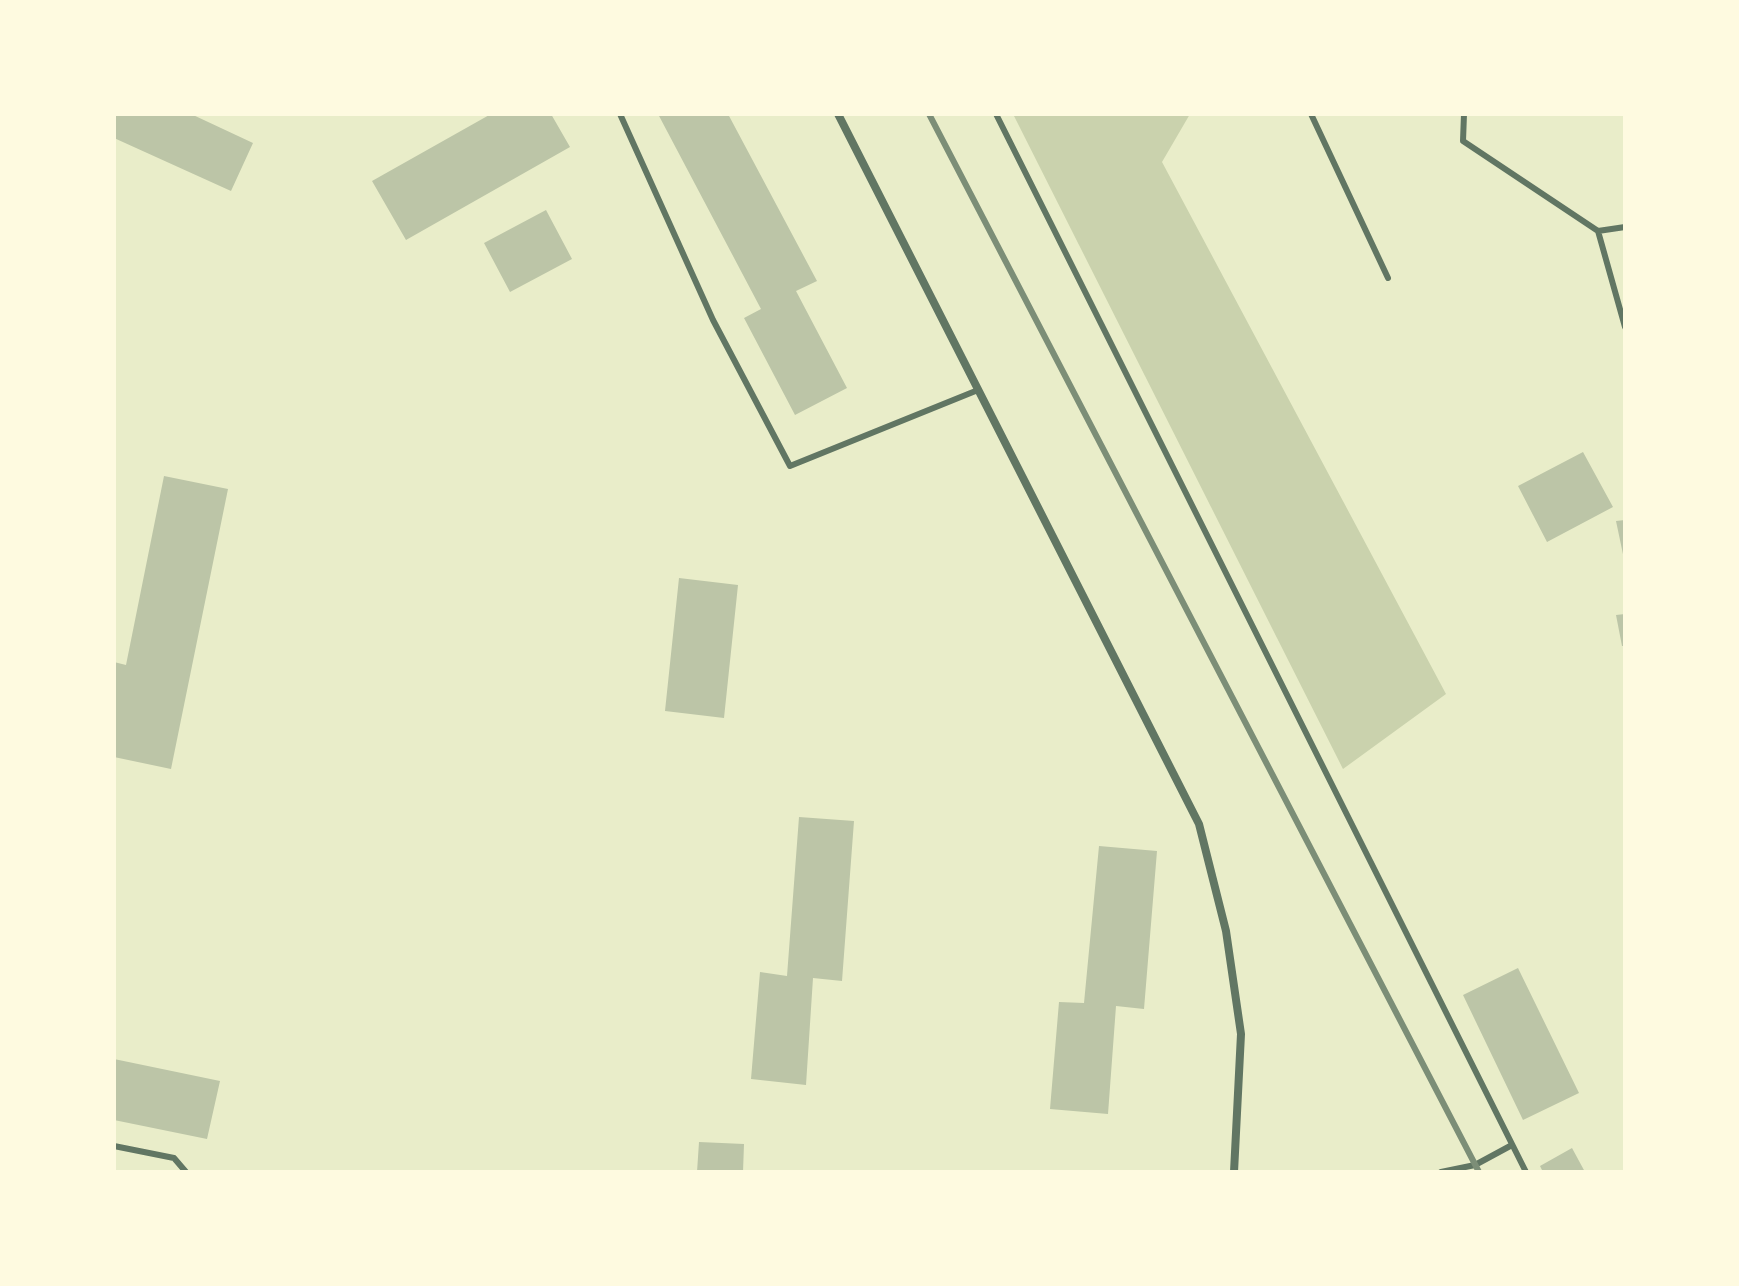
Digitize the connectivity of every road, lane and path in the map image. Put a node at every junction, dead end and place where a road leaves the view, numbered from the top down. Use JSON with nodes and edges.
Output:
{"nodes":[{"id":1,"x":620,"y":114,"type":"edge"},
{"id":2,"x":838,"y":114,"type":"edge"},
{"id":3,"x":996,"y":114,"type":"edge"},
{"id":4,"x":1311,"y":114,"type":"edge"},
{"id":5,"x":1464,"y":114,"type":"edge"},
{"id":6,"x":1625,"y":227,"type":"edge"},
{"id":7,"x":1598,"y":231,"type":"junction"},
{"id":8,"x":1388,"y":278,"type":"dead end"},
{"id":9,"x":1625,"y":327,"type":"edge"},
{"id":10,"x":978,"y":390,"type":"junction"},
{"id":11,"x":1512,"y":1145,"type":"junction"},
{"id":12,"x":114,"y":1146,"type":"edge"},
{"id":13,"x":186,"y":1172,"type":"edge"},
{"id":14,"x":1234,"y":1172,"type":"edge"},
{"id":15,"x":1441,"y":1172,"type":"edge"},
{"id":16,"x":1526,"y":1172,"type":"edge"}],
"edges":[{"from":1,"to":10,"type":"lane"},
{"from":2,"to":10,"type":"street"},
{"from":3,"to":11,"type":"lane"},
{"from":4,"to":8,"type":"lane"},
{"from":5,"to":7,"type":"lane"},
{"from":6,"to":7,"type":"lane"},
{"from":7,"to":9,"type":"lane"},
{"from":10,"to":14,"type":"street"},
{"from":11,"to":15,"type":"lane"},
{"from":11,"to":16,"type":"lane"},
{"from":12,"to":13,"type":"lane"}]}
